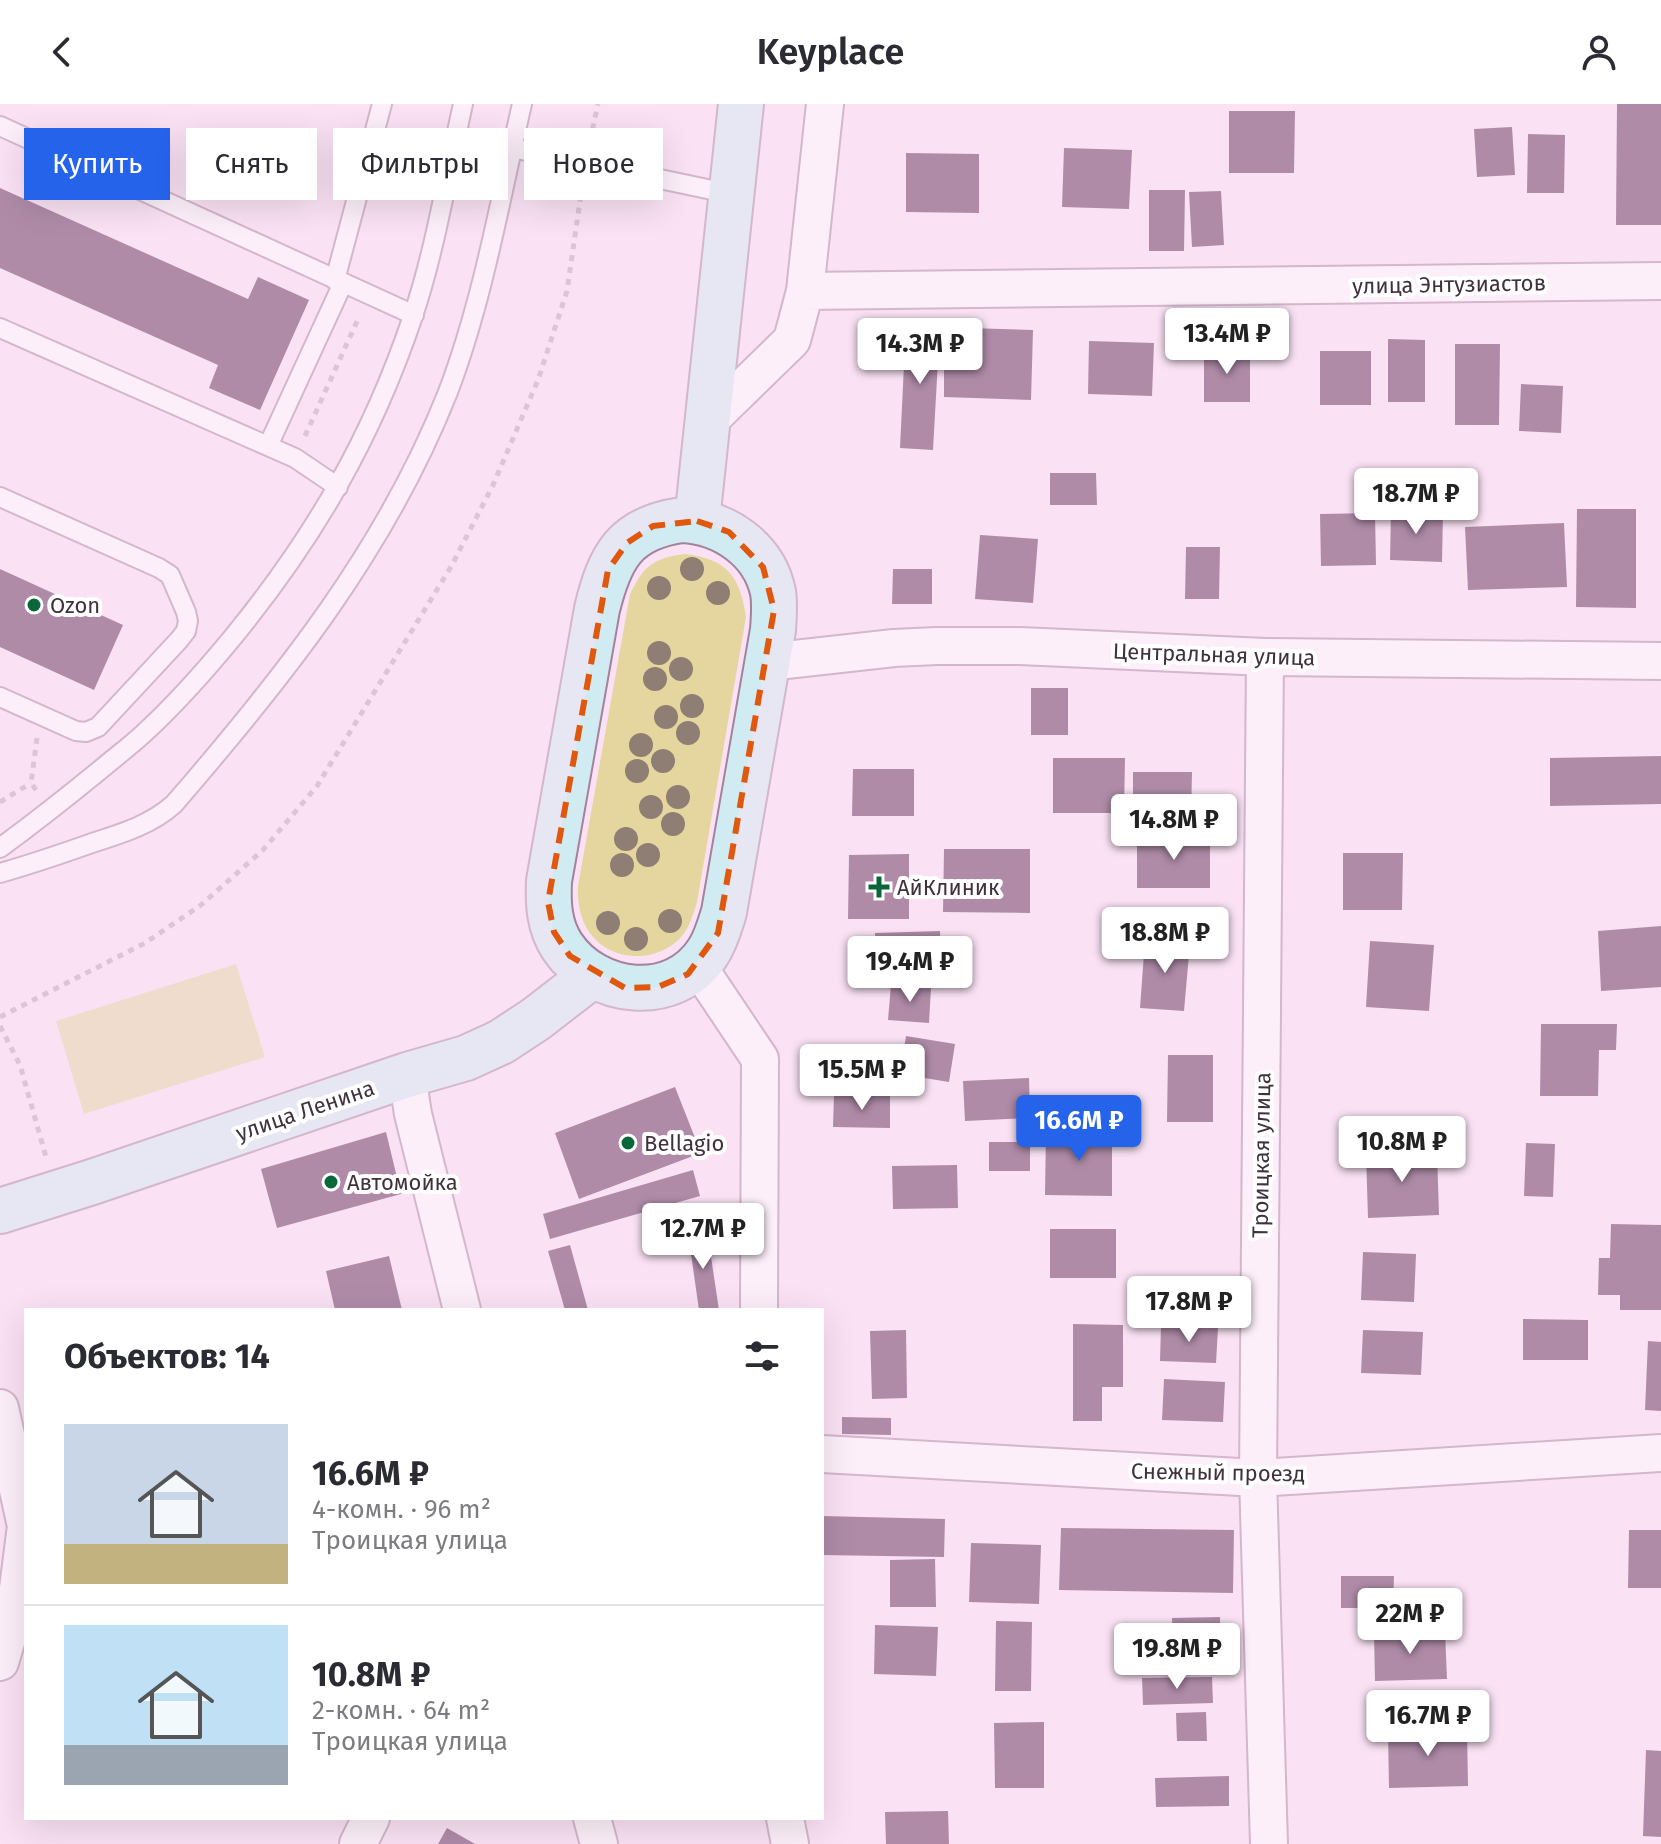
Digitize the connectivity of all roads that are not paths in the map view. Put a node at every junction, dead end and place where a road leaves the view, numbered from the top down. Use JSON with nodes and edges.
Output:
{"nodes":[{"id":1,"x":463,"y":104,"type":"edge"},
{"id":2,"x":522,"y":104,"type":"edge"},
{"id":3,"x":741,"y":104,"type":"edge"},
{"id":4,"x":825,"y":104,"type":"edge"},
{"id":5,"x":378,"y":105,"type":"edge"},
{"id":6,"x":0,"y":126,"type":"edge"},
{"id":7,"x":458,"y":128,"type":"edge"},
{"id":8,"x":508,"y":147,"type":"edge"},
{"id":9,"x":512,"y":148,"type":"junction"},
{"id":10,"x":732,"y":194,"type":"junction"},
{"id":11,"x":443,"y":200,"type":"edge"},
{"id":12,"x":1661,"y":281,"type":"edge"},
{"id":13,"x":339,"y":282,"type":"junction"},
{"id":14,"x":805,"y":291,"type":"junction"},
{"id":15,"x":414,"y":315,"type":"junction"},
{"id":16,"x":0,"y":328,"type":"edge"},
{"id":17,"x":707,"y":423,"type":"junction"},
{"id":18,"x":268,"y":446,"type":"junction"},
{"id":19,"x":338,"y":487,"type":"junction"},
{"id":20,"x":0,"y":497,"type":"edge"},
{"id":21,"x":697,"y":521,"type":"junction"},
{"id":22,"x":1265,"y":657,"type":"junction"},
{"id":23,"x":1661,"y":661,"type":"edge"},
{"id":24,"x":768,"y":662,"type":"junction"},
{"id":25,"x":0,"y":697,"type":"edge"},
{"id":26,"x":0,"y":848,"type":"edge"},
{"id":27,"x":0,"y":873,"type":"edge"},
{"id":28,"x":697,"y":965,"type":"junction"},
{"id":29,"x":593,"y":975,"type":"junction"},
{"id":30,"x":407,"y":1075,"type":"junction"},
{"id":31,"x":0,"y":1211,"type":"edge"},
{"id":32,"x":462,"y":1308,"type":"edge"},
{"id":33,"x":759,"y":1308,"type":"edge"},
{"id":34,"x":0,"y":1408,"type":"edge"},
{"id":35,"x":1661,"y":1453,"type":"edge"},
{"id":36,"x":824,"y":1454,"type":"edge"},
{"id":37,"x":1258,"y":1478,"type":"junction"},
{"id":38,"x":24,"y":1517,"type":"edge"},
{"id":39,"x":24,"y":1542,"type":"edge"},
{"id":40,"x":0,"y":1662,"type":"edge"},
{"id":41,"x":0,"y":1673,"type":"edge"},
{"id":42,"x":24,"y":1678,"type":"edge"},
{"id":43,"x":370,"y":1820,"type":"edge"},
{"id":44,"x":593,"y":1820,"type":"edge"},
{"id":45,"x":785,"y":1820,"type":"edge"},
{"id":46,"x":358,"y":1844,"type":"edge"},
{"id":47,"x":599,"y":1844,"type":"edge"},
{"id":48,"x":790,"y":1844,"type":"edge"},
{"id":49,"x":1269,"y":1844,"type":"edge"}],
"edges":[{"from":1,"to":7,"type":"lane"},
{"from":2,"to":9,"type":"lane"},
{"from":3,"to":10,"type":"street"},
{"from":4,"to":14,"type":"street"},
{"from":5,"to":13,"type":"lane"},
{"from":6,"to":13,"type":"lane"},
{"from":8,"to":9,"type":"lane"},
{"from":9,"to":10,"type":"lane"},
{"from":9,"to":27,"type":"lane"},
{"from":10,"to":17,"type":"street"},
{"from":11,"to":15,"type":"lane"},
{"from":12,"to":14,"type":"street","name":"улица Энтузиастов"},
{"from":13,"to":15,"type":"lane"},
{"from":13,"to":18,"type":"lane"},
{"from":14,"to":17,"type":"street"},
{"from":15,"to":19,"type":"lane"},
{"from":16,"to":18,"type":"lane"},
{"from":17,"to":21,"type":"street"},
{"from":18,"to":19,"type":"lane"},
{"from":19,"to":26,"type":"lane"},
{"from":20,"to":25,"type":"lane"},
{"from":21,"to":24,"type":"street"},
{"from":21,"to":29,"type":"street"},
{"from":22,"to":23,"type":"street","name":"Центральная улица"},
{"from":22,"to":24,"type":"street","name":"Центральная улица"},
{"from":22,"to":37,"type":"street","name":"Троицкая улица"},
{"from":24,"to":28,"type":"street"},
{"from":28,"to":29,"type":"street"},
{"from":28,"to":33,"type":"street"},
{"from":29,"to":30,"type":"street","name":"улица Ленина"},
{"from":30,"to":31,"type":"street","name":"улица Ленина"},
{"from":30,"to":32,"type":"street"},
{"from":34,"to":38,"type":"street"},
{"from":35,"to":37,"type":"street","name":"Снежный проезд"},
{"from":36,"to":37,"type":"street","name":"Снежный проезд"},
{"from":37,"to":49,"type":"street","name":"Троицкая улица"},
{"from":39,"to":40,"type":"street"},
{"from":41,"to":42,"type":"street"},
{"from":43,"to":46,"type":"street"},
{"from":44,"to":47,"type":"street"},
{"from":45,"to":48,"type":"street"}]}
